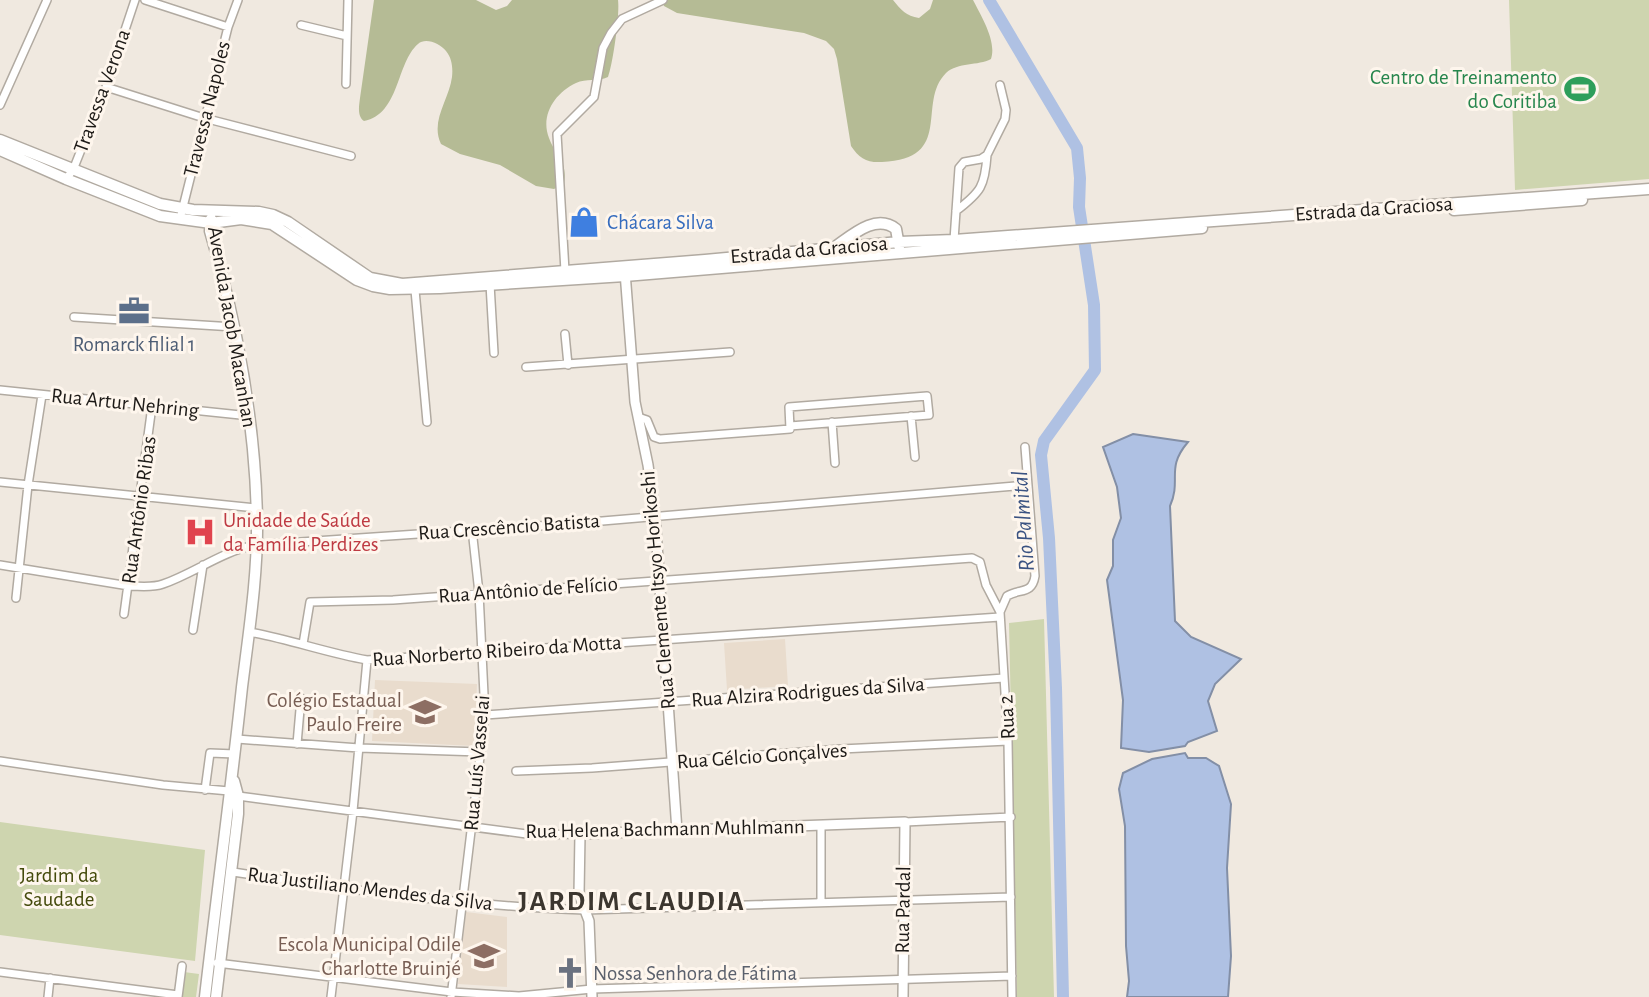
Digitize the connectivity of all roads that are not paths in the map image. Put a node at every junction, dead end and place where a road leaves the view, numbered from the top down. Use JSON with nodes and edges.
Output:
{"nodes":[{"id":1,"x":47,"y":0,"type":"edge"},
{"id":2,"x":135,"y":0,"type":"edge"},
{"id":3,"x":145,"y":0,"type":"edge"},
{"id":4,"x":237,"y":0,"type":"edge"},
{"id":5,"x":348,"y":0,"type":"edge"},
{"id":6,"x":663,"y":0,"type":"edge"},
{"id":7,"x":302,"y":25,"type":"dead end"},
{"id":8,"x":228,"y":27,"type":"junction"},
{"id":9,"x":347,"y":36,"type":"junction"},
{"id":10,"x":346,"y":84,"type":"dead end"},
{"id":11,"x":1000,"y":85,"type":"dead end"},
{"id":12,"x":106,"y":87,"type":"junction"},
{"id":13,"x":0,"y":105,"type":"edge"},
{"id":14,"x":204,"y":118,"type":"junction"},
{"id":15,"x":0,"y":140,"type":"edge"},
{"id":16,"x":0,"y":150,"type":"edge"},
{"id":17,"x":987,"y":155,"type":"junction"},
{"id":18,"x":351,"y":156,"type":"dead end"},
{"id":19,"x":73,"y":170,"type":"junction"},
{"id":20,"x":66,"y":179,"type":"junction"},
{"id":21,"x":1649,"y":188,"type":"edge"},
{"id":22,"x":1649,"y":195,"type":"edge"},
{"id":23,"x":212,"y":211,"type":"junction"},
{"id":24,"x":956,"y":211,"type":"junction"},
{"id":25,"x":181,"y":214,"type":"junction"},
{"id":26,"x":211,"y":223,"type":"junction"},
{"id":27,"x":1099,"y":233,"type":"junction"},
{"id":28,"x":1072,"y":235,"type":"junction"},
{"id":29,"x":954,"y":240,"type":"junction"},
{"id":30,"x":899,"y":242,"type":"junction"},
{"id":31,"x":835,"y":248,"type":"junction"},
{"id":32,"x":899,"y":253,"type":"junction"},
{"id":33,"x":565,"y":271,"type":"junction"},
{"id":34,"x":625,"y":271,"type":"junction"},
{"id":35,"x":490,"y":284,"type":"junction"},
{"id":36,"x":415,"y":290,"type":"junction"},
{"id":37,"x":74,"y":317,"type":"dead end"},
{"id":38,"x":234,"y":327,"type":"junction"},
{"id":39,"x":565,"y":334,"type":"dead end"},
{"id":40,"x":730,"y":352,"type":"dead end"},
{"id":41,"x":494,"y":353,"type":"dead end"},
{"id":42,"x":632,"y":360,"type":"junction"},
{"id":43,"x":568,"y":365,"type":"junction"},
{"id":44,"x":526,"y":368,"type":"dead end"},
{"id":45,"x":0,"y":390,"type":"edge"},
{"id":46,"x":42,"y":395,"type":"junction"},
{"id":47,"x":152,"y":406,"type":"junction"},
{"id":48,"x":250,"y":416,"type":"junction"},
{"id":49,"x":911,"y":416,"type":"junction"},
{"id":50,"x":638,"y":417,"type":"junction"},
{"id":51,"x":427,"y":422,"type":"dead end"},
{"id":52,"x":832,"y":422,"type":"junction"},
{"id":53,"x":790,"y":426,"type":"junction"},
{"id":54,"x":1025,"y":447,"type":"dead end"},
{"id":55,"x":915,"y":457,"type":"dead end"},
{"id":56,"x":835,"y":463,"type":"dead end"},
{"id":57,"x":0,"y":482,"type":"edge"},
{"id":58,"x":28,"y":485,"type":"junction"},
{"id":59,"x":1026,"y":485,"type":"junction"},
{"id":60,"x":142,"y":496,"type":"junction"},
{"id":61,"x":256,"y":508,"type":"junction"},
{"id":62,"x":655,"y":516,"type":"junction"},
{"id":63,"x":472,"y":529,"type":"junction"},
{"id":64,"x":256,"y":545,"type":"junction"},
{"id":65,"x":0,"y":565,"type":"edge"},
{"id":66,"x":203,"y":565,"type":"junction"},
{"id":67,"x":19,"y":567,"type":"junction"},
{"id":68,"x":659,"y":580,"type":"junction"},
{"id":69,"x":129,"y":586,"type":"junction"},
{"id":70,"x":479,"y":593,"type":"junction"},
{"id":71,"x":16,"y":598,"type":"dead end"},
{"id":72,"x":124,"y":614,"type":"dead end"},
{"id":73,"x":1000,"y":615,"type":"junction"},
{"id":74,"x":193,"y":630,"type":"dead end"},
{"id":75,"x":249,"y":632,"type":"junction"},
{"id":76,"x":663,"y":640,"type":"junction"},
{"id":77,"x":303,"y":644,"type":"junction"},
{"id":78,"x":483,"y":653,"type":"junction"},
{"id":79,"x":367,"y":660,"type":"junction"},
{"id":80,"x":1004,"y":678,"type":"junction"},
{"id":81,"x":301,"y":698,"type":"dead end"},
{"id":82,"x":668,"y":702,"type":"junction"},
{"id":83,"x":485,"y":715,"type":"junction"},
{"id":84,"x":236,"y":739,"type":"junction"},
{"id":85,"x":1008,"y":741,"type":"junction"},
{"id":86,"x":298,"y":744,"type":"junction"},
{"id":87,"x":359,"y":748,"type":"junction"},
{"id":88,"x":480,"y":751,"type":"junction"},
{"id":89,"x":235,"y":754,"type":"junction"},
{"id":90,"x":0,"y":761,"type":"edge"},
{"id":91,"x":671,"y":763,"type":"junction"},
{"id":92,"x":516,"y":771,"type":"dead end"},
{"id":93,"x":205,"y":790,"type":"junction"},
{"id":94,"x":234,"y":794,"type":"junction"},
{"id":95,"x":353,"y":811,"type":"junction"},
{"id":96,"x":1010,"y":817,"type":"junction"},
{"id":97,"x":905,"y":822,"type":"junction"},
{"id":98,"x":821,"y":825,"type":"junction"},
{"id":99,"x":472,"y":827,"type":"junction"},
{"id":100,"x":677,"y":831,"type":"junction"},
{"id":101,"x":580,"y":834,"type":"junction"},
{"id":102,"x":233,"y":872,"type":"junction"},
{"id":103,"x":345,"y":889,"type":"junction"},
{"id":104,"x":1011,"y":897,"type":"junction"},
{"id":105,"x":902,"y":900,"type":"junction"},
{"id":106,"x":462,"y":902,"type":"junction"},
{"id":107,"x":821,"y":902,"type":"junction"},
{"id":108,"x":585,"y":910,"type":"junction"},
{"id":109,"x":209,"y":962,"type":"junction"},
{"id":110,"x":221,"y":963,"type":"junction"},
{"id":111,"x":182,"y":966,"type":"dead end"},
{"id":112,"x":0,"y":972,"type":"edge"},
{"id":113,"x":1012,"y":976,"type":"junction"},
{"id":114,"x":50,"y":978,"type":"junction"},
{"id":115,"x":333,"y":978,"type":"junction"},
{"id":116,"x":902,"y":979,"type":"junction"},
{"id":117,"x":592,"y":993,"type":"edge"},
{"id":118,"x":452,"y":995,"type":"edge"},
{"id":119,"x":178,"y":996,"type":"edge"},
{"id":120,"x":48,"y":997,"type":"edge"},
{"id":121,"x":205,"y":997,"type":"edge"},
{"id":122,"x":216,"y":997,"type":"edge"},
{"id":123,"x":331,"y":997,"type":"edge"},
{"id":124,"x":903,"y":997,"type":"edge"},
{"id":125,"x":1012,"y":997,"type":"edge"}],
"edges":[{"from":1,"to":13,"type":"street"},
{"from":2,"to":12,"type":"street","name":"Travessa Verona"},
{"from":3,"to":8,"type":"street"},
{"from":4,"to":8,"type":"street","name":"Travessa Napoles"},
{"from":5,"to":9,"type":"street"},
{"from":6,"to":33,"type":"street"},
{"from":7,"to":9,"type":"street"},
{"from":8,"to":14,"type":"street","name":"Travessa Napoles"},
{"from":9,"to":10,"type":"street"},
{"from":11,"to":17,"type":"street"},
{"from":12,"to":14,"type":"street"},
{"from":12,"to":19,"type":"street","name":"Travessa Verona"},
{"from":14,"to":18,"type":"street"},
{"from":14,"to":25,"type":"street","name":"Travessa Napoles"},
{"from":15,"to":19,"type":"main road","name":"Estrada da Graciosa"},
{"from":16,"to":20,"type":"main road","name":"Estrada da Graciosa"},
{"from":17,"to":24,"type":"street"},
{"from":17,"to":24,"type":"street"},
{"from":19,"to":20,"type":"street","name":"Travessa Verona"},
{"from":19,"to":25,"type":"main road","name":"Estrada da Graciosa"},
{"from":20,"to":25,"type":"main road","name":"Estrada da Graciosa"},
{"from":21,"to":27,"type":"main road","name":"Estrada da Graciosa"},
{"from":22,"to":27,"type":"main road","name":"Estrada da Graciosa"},
{"from":23,"to":25,"type":"main road","name":"Estrada da Graciosa"},
{"from":23,"to":26,"type":"main road","name":"Avenida Jacob Macanhan"},
{"from":23,"to":33,"type":"main road","name":"Estrada da Graciosa"},
{"from":24,"to":29,"type":"street"},
{"from":25,"to":26,"type":"main road","name":"Estrada da Graciosa"},
{"from":26,"to":36,"type":"main road","name":"Estrada da Graciosa"},
{"from":26,"to":38,"type":"main road","name":"Avenida Jacob Macanhan"},
{"from":27,"to":28,"type":"main road","name":"Estrada da Graciosa"},
{"from":28,"to":29,"type":"main road","name":"Estrada da Graciosa"},
{"from":28,"to":32,"type":"main road","name":"Estrada da Graciosa"},
{"from":29,"to":30,"type":"main road","name":"Estrada da Graciosa"},
{"from":30,"to":31,"type":"main road","name":"Estrada da Graciosa"},
{"from":30,"to":31,"type":"main road"},
{"from":30,"to":32,"type":"main road"},
{"from":31,"to":34,"type":"main road","name":"Estrada da Graciosa"},
{"from":32,"to":34,"type":"main road","name":"Estrada da Graciosa"},
{"from":33,"to":34,"type":"main road","name":"Estrada da Graciosa"},
{"from":34,"to":35,"type":"main road","name":"Estrada da Graciosa"},
{"from":34,"to":42,"type":"street","name":"Rua Clemente Itsyo Horikoshi"},
{"from":35,"to":36,"type":"main road","name":"Estrada da Graciosa"},
{"from":35,"to":41,"type":"street"},
{"from":36,"to":51,"type":"street"},
{"from":37,"to":38,"type":"street"},
{"from":38,"to":48,"type":"main road","name":"Avenida Jacob Macanhan"},
{"from":39,"to":43,"type":"street"},
{"from":40,"to":42,"type":"street"},
{"from":42,"to":43,"type":"street"},
{"from":42,"to":50,"type":"street","name":"Rua Clemente Itsyo Horikoshi"},
{"from":43,"to":44,"type":"street"},
{"from":45,"to":46,"type":"street","name":"Rua Artur Nehring"},
{"from":46,"to":47,"type":"street","name":"Rua Artur Nehring"},
{"from":46,"to":58,"type":"street"},
{"from":47,"to":48,"type":"street","name":"Rua Artur Nehring"},
{"from":47,"to":60,"type":"street","name":"Rua Antônio Ribas"},
{"from":48,"to":61,"type":"main road","name":"Avenida Jacob Macanhan"},
{"from":49,"to":52,"type":"street"},
{"from":49,"to":53,"type":"street"},
{"from":49,"to":55,"type":"street"},
{"from":50,"to":53,"type":"street"},
{"from":50,"to":62,"type":"street","name":"Rua Clemente Itsyo Horikoshi"},
{"from":52,"to":53,"type":"street"},
{"from":52,"to":56,"type":"street"},
{"from":54,"to":59,"type":"street"},
{"from":57,"to":58,"type":"street"},
{"from":58,"to":60,"type":"street"},
{"from":58,"to":67,"type":"street"},
{"from":59,"to":62,"type":"street","name":"Rua Crescêncio Batista"},
{"from":59,"to":73,"type":"street"},
{"from":60,"to":61,"type":"street"},
{"from":60,"to":69,"type":"street","name":"Rua Antônio Ribas"},
{"from":61,"to":64,"type":"main road","name":"Avenida Jacob Macanhan"},
{"from":62,"to":63,"type":"street","name":"Rua Crescêncio Batista"},
{"from":62,"to":68,"type":"street","name":"Rua Clemente Itsyo Horikoshi"},
{"from":63,"to":64,"type":"street","name":"Rua Crescêncio Batista"},
{"from":63,"to":70,"type":"street","name":"Rua Luís Vasselai"},
{"from":64,"to":66,"type":"street","name":"Rua Crescêncio Batista"},
{"from":64,"to":75,"type":"main road","name":"Avenida Jacob Macanhan"},
{"from":65,"to":67,"type":"street","name":"Rua Crescêncio Batista"},
{"from":66,"to":69,"type":"street","name":"Rua Crescêncio Batista"},
{"from":66,"to":74,"type":"street"},
{"from":67,"to":69,"type":"street","name":"Rua Crescêncio Batista"},
{"from":67,"to":71,"type":"street"},
{"from":68,"to":70,"type":"street","name":"Rua Antônio de Felício"},
{"from":68,"to":73,"type":"street","name":"Rua Antônio de Felício"},
{"from":68,"to":76,"type":"street","name":"Rua Clemente Itsyo Horikoshi"},
{"from":69,"to":72,"type":"street","name":"Rua Antônio Ribas"},
{"from":70,"to":77,"type":"street","name":"Rua Antônio de Felício"},
{"from":70,"to":78,"type":"street","name":"Rua Luís Vasselai"},
{"from":73,"to":76,"type":"street","name":"Rua Norberto Ribeiro da Motta"},
{"from":73,"to":80,"type":"street","name":"Rua 2"},
{"from":75,"to":77,"type":"street","name":"Rua Norberto Ribeiro da Motta"},
{"from":75,"to":84,"type":"main road","name":"Avenida Jacob Macanhan"},
{"from":76,"to":78,"type":"street","name":"Rua Norberto Ribeiro da Motta"},
{"from":76,"to":82,"type":"street","name":"Rua Clemente Itsyo Horikoshi"},
{"from":77,"to":79,"type":"street","name":"Rua Norberto Ribeiro da Motta"},
{"from":78,"to":79,"type":"street","name":"Rua Norberto Ribeiro da Motta"},
{"from":78,"to":83,"type":"street","name":"Rua Luís Vasselai"},
{"from":79,"to":87,"type":"street"},
{"from":80,"to":82,"type":"street","name":"Rua Alzira Rodrigues da Silva"},
{"from":80,"to":85,"type":"street","name":"Rua 2"},
{"from":81,"to":86,"type":"street"},
{"from":82,"to":83,"type":"street","name":"Rua Alzira Rodrigues da Silva"},
{"from":82,"to":91,"type":"street","name":"Rua Clemente Itsyo Horikoshi"},
{"from":83,"to":88,"type":"street","name":"Rua Luís Vasselai"},
{"from":84,"to":86,"type":"street"},
{"from":84,"to":89,"type":"main road","name":"Avenida Jacob Macanhan"},
{"from":85,"to":91,"type":"street","name":"Rua Gélcio Gonçalves"},
{"from":85,"to":96,"type":"street","name":"Rua 2"},
{"from":86,"to":87,"type":"street"},
{"from":87,"to":88,"type":"street"},
{"from":87,"to":95,"type":"street"},
{"from":88,"to":99,"type":"street","name":"Rua Luís Vasselai"},
{"from":89,"to":93,"type":"street"},
{"from":89,"to":94,"type":"main road","name":"Avenida Jacob Macanhan"},
{"from":90,"to":93,"type":"street","name":"Rua Helena Bachmann Muhlmann"},
{"from":91,"to":92,"type":"street","name":"Rua Gélcio Gonçalves"},
{"from":91,"to":100,"type":"street","name":"Rua Clemente Itsyo Horikoshi"},
{"from":93,"to":94,"type":"street","name":"Rua Helena Bachmann Muhlmann"},
{"from":94,"to":95,"type":"street","name":"Rua Helena Bachmann Muhlmann"},
{"from":94,"to":102,"type":"main road","name":"Avenida Jacob Macanhan"},
{"from":94,"to":109,"type":"main road"},
{"from":95,"to":99,"type":"street","name":"Rua Helena Bachmann Muhlmann"},
{"from":95,"to":103,"type":"street"},
{"from":96,"to":97,"type":"street","name":"Rua Helena Bachmann Muhlmann"},
{"from":96,"to":104,"type":"street","name":"Rua 2"},
{"from":97,"to":98,"type":"street","name":"Rua Helena Bachmann Muhlmann"},
{"from":97,"to":105,"type":"street","name":"Rua Pardal"},
{"from":98,"to":100,"type":"street","name":"Rua Helena Bachmann Muhlmann"},
{"from":98,"to":107,"type":"street"},
{"from":99,"to":101,"type":"street","name":"Rua Helena Bachmann Muhlmann"},
{"from":99,"to":106,"type":"street","name":"Rua Luís Vasselai"},
{"from":100,"to":101,"type":"street","name":"Rua Helena Bachmann Muhlmann"},
{"from":101,"to":108,"type":"street"},
{"from":102,"to":103,"type":"street","name":"Rua Justiliano Mendes da Silva"},
{"from":102,"to":110,"type":"main road","name":"Avenida Jacob Macanhan"},
{"from":103,"to":106,"type":"street","name":"Rua Justiliano Mendes da Silva"},
{"from":103,"to":115,"type":"street"},
{"from":104,"to":105,"type":"street","name":"Rua Justiliano Mendes da Silva"},
{"from":104,"to":113,"type":"street","name":"Rua 2"},
{"from":105,"to":107,"type":"street","name":"Rua Justiliano Mendes da Silva"},
{"from":105,"to":116,"type":"street","name":"Rua Pardal"},
{"from":106,"to":108,"type":"street","name":"Rua Justiliano Mendes da Silva"},
{"from":106,"to":118,"type":"street","name":"Rua Luís Vasselai"},
{"from":107,"to":108,"type":"street","name":"Rua Justiliano Mendes da Silva"},
{"from":108,"to":117,"type":"street"},
{"from":109,"to":110,"type":"street"},
{"from":109,"to":121,"type":"main road"},
{"from":110,"to":115,"type":"street"},
{"from":110,"to":122,"type":"main road","name":"Avenida Jacob Macanhan"},
{"from":111,"to":119,"type":"street"},
{"from":112,"to":114,"type":"street"},
{"from":113,"to":116,"type":"street"},
{"from":113,"to":125,"type":"street","name":"Rua 2"},
{"from":114,"to":119,"type":"street"},
{"from":114,"to":120,"type":"street"},
{"from":115,"to":118,"type":"street"},
{"from":115,"to":123,"type":"street"},
{"from":116,"to":117,"type":"street"},
{"from":116,"to":124,"type":"street","name":"Rua Pardal"},
{"from":117,"to":118,"type":"street"}]}
